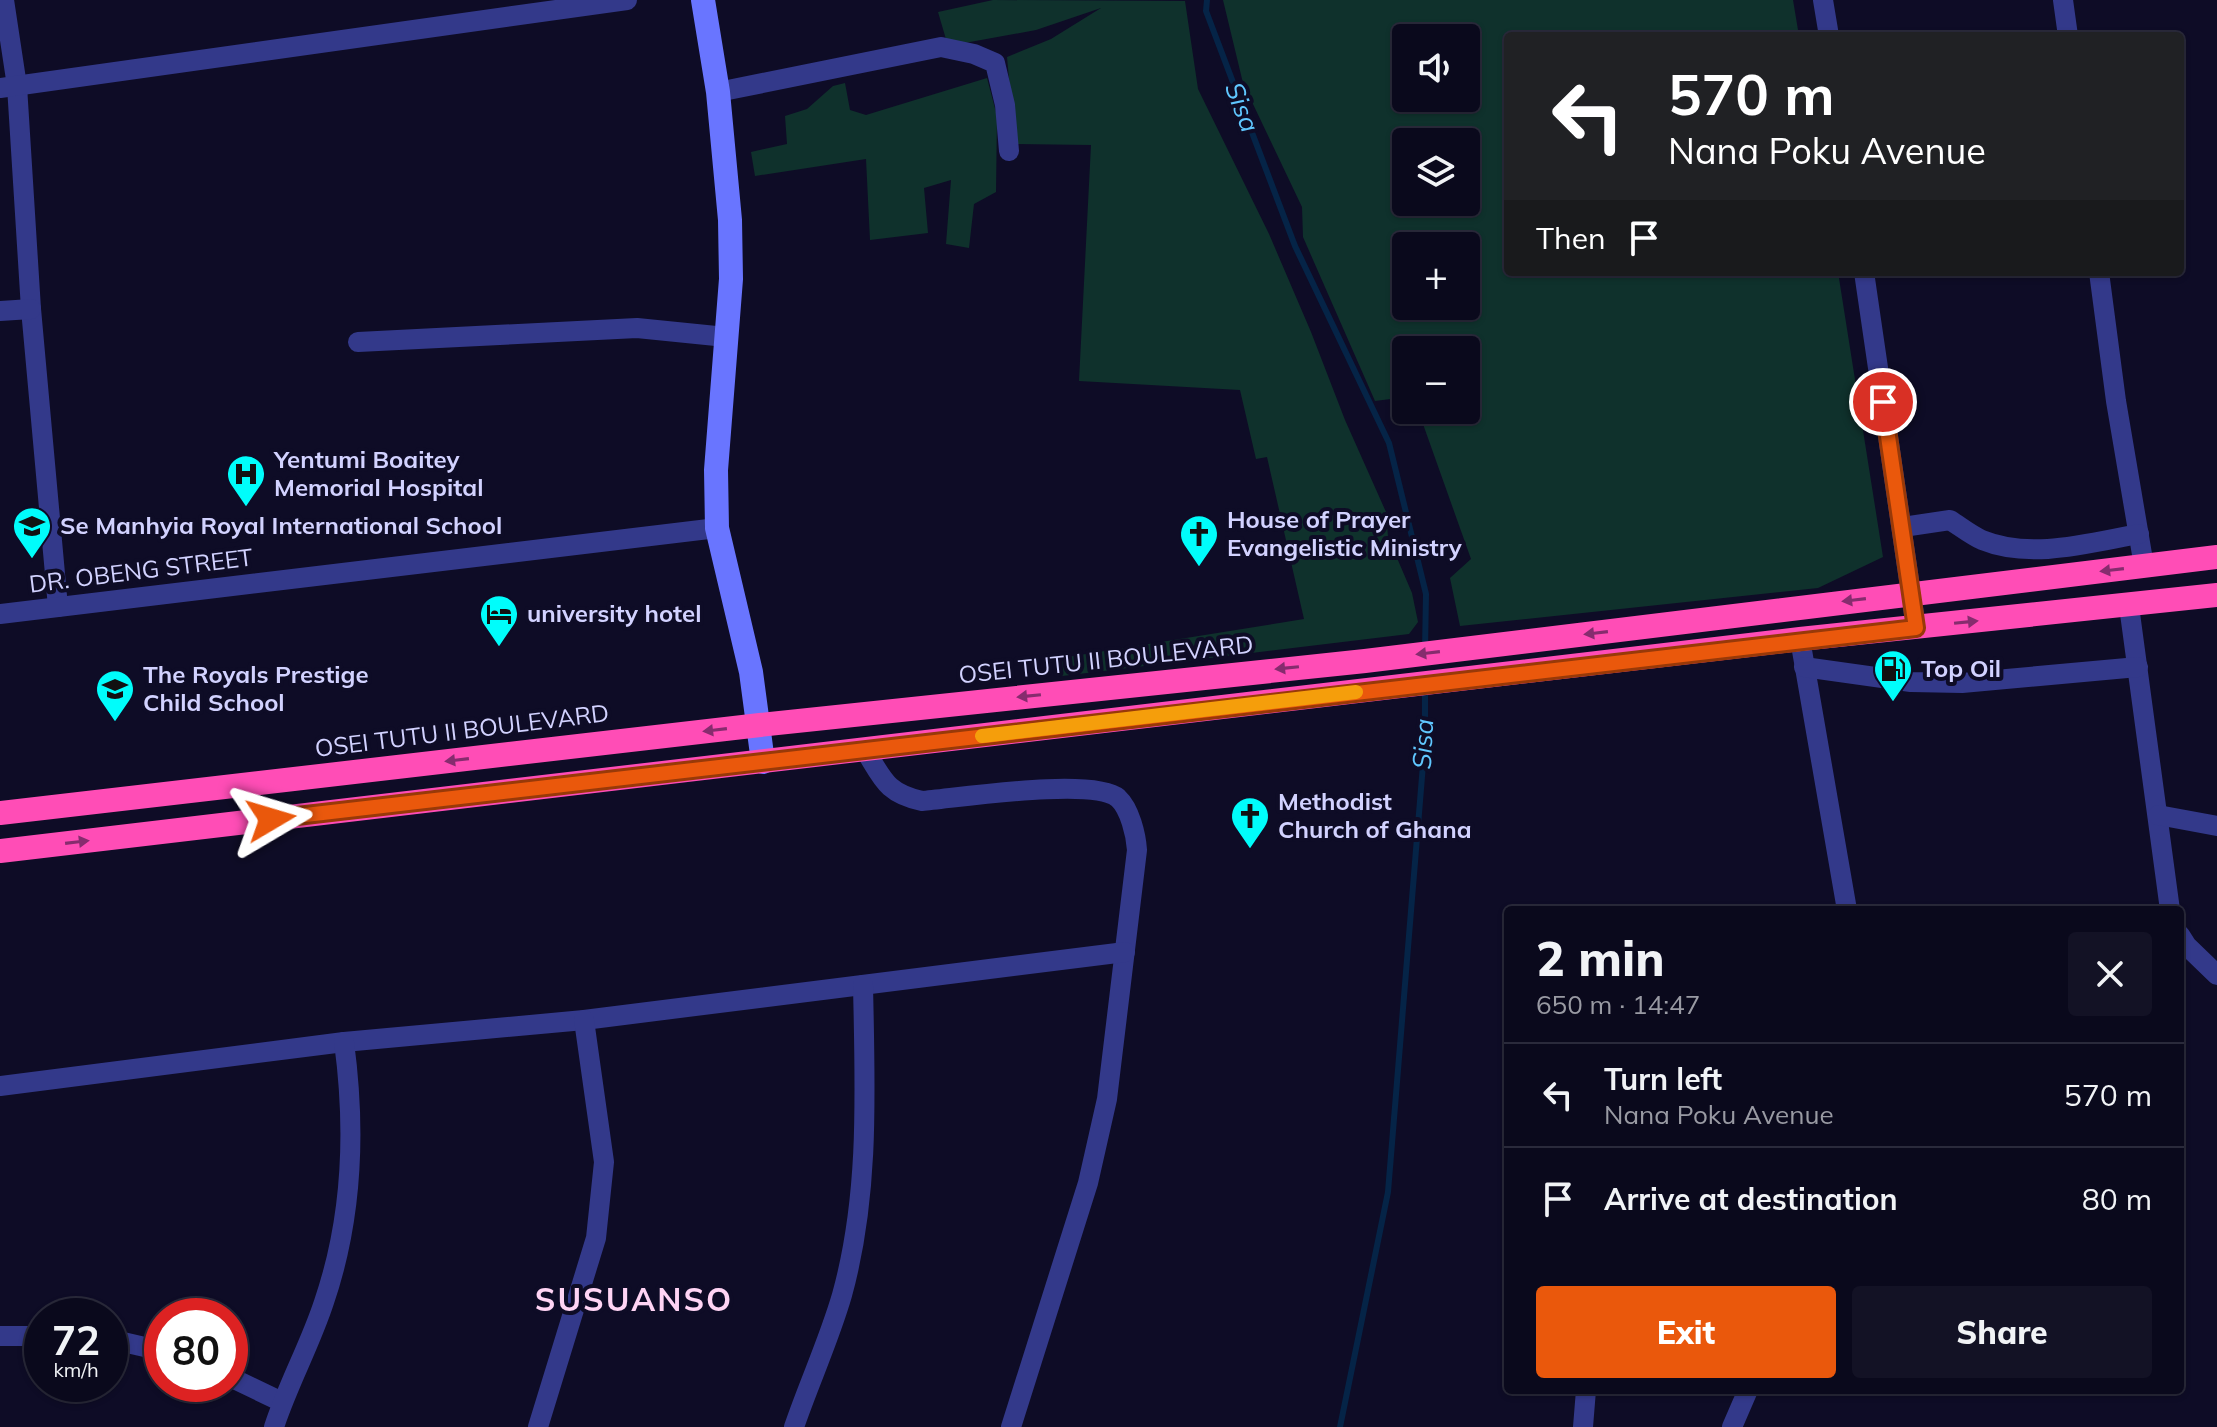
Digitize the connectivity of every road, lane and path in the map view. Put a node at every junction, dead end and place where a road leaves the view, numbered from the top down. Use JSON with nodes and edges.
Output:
{"nodes":[{"id":1,"x":4,"y":0,"type":"edge"},
{"id":2,"x":627,"y":0,"type":"edge"},
{"id":3,"x":703,"y":0,"type":"edge"},
{"id":4,"x":1823,"y":0,"type":"edge"},
{"id":5,"x":2063,"y":0,"type":"edge"},
{"id":6,"x":1828,"y":32,"type":"edge"},
{"id":7,"x":2067,"y":32,"type":"edge"},
{"id":8,"x":8,"y":87,"type":"edge"},
{"id":9,"x":718,"y":92,"type":"junction"},
{"id":10,"x":1009,"y":151,"type":"dead end"},
{"id":11,"x":1865,"y":276,"type":"edge"},
{"id":12,"x":2100,"y":276,"type":"edge"},
{"id":13,"x":31,"y":309,"type":"junction"},
{"id":14,"x":0,"y":311,"type":"edge"},
{"id":15,"x":726,"y":337,"type":"junction"},
{"id":16,"x":358,"y":342,"type":"dead end"},
{"id":17,"x":1903,"y":527,"type":"junction"},
{"id":18,"x":717,"y":528,"type":"junction"},
{"id":19,"x":2139,"y":534,"type":"junction"},
{"id":20,"x":2217,"y":557,"type":"edge"},
{"id":21,"x":2144,"y":566,"type":"junction"},
{"id":22,"x":1911,"y":593,"type":"junction"},
{"id":23,"x":2217,"y":595,"type":"edge"},
{"id":24,"x":2129,"y":606,"type":"junction"},
{"id":25,"x":58,"y":607,"type":"junction"},
{"id":26,"x":0,"y":614,"type":"edge"},
{"id":27,"x":1916,"y":628,"type":"junction"},
{"id":28,"x":1800,"y":639,"type":"junction"},
{"id":29,"x":1804,"y":667,"type":"junction"},
{"id":30,"x":2138,"y":667,"type":"junction"},
{"id":31,"x":760,"y":725,"type":"junction"},
{"id":32,"x":865,"y":750,"type":"junction"},
{"id":33,"x":763,"y":762,"type":"junction"},
{"id":34,"x":0,"y":813,"type":"edge"},
{"id":35,"x":2158,"y":815,"type":"junction"},
{"id":36,"x":2217,"y":826,"type":"edge"},
{"id":37,"x":0,"y":851,"type":"edge"},
{"id":38,"x":1846,"y":906,"type":"edge"},
{"id":39,"x":2169,"y":906,"type":"edge"},
{"id":40,"x":2184,"y":941,"type":"edge"},
{"id":41,"x":1125,"y":952,"type":"junction"},
{"id":42,"x":2217,"y":975,"type":"edge"},
{"id":43,"x":863,"y":985,"type":"junction"},
{"id":44,"x":584,"y":1020,"type":"junction"},
{"id":45,"x":344,"y":1042,"type":"junction"},
{"id":46,"x":0,"y":1086,"type":"edge"},
{"id":47,"x":0,"y":1336,"type":"edge"},
{"id":48,"x":24,"y":1336,"type":"edge"},
{"id":49,"x":248,"y":1386,"type":"edge"},
{"id":50,"x":1586,"y":1394,"type":"edge"},
{"id":51,"x":1746,"y":1394,"type":"edge"},
{"id":52,"x":282,"y":1402,"type":"junction"},
{"id":53,"x":274,"y":1427,"type":"edge"},
{"id":54,"x":538,"y":1427,"type":"edge"},
{"id":55,"x":794,"y":1427,"type":"edge"},
{"id":56,"x":1011,"y":1427,"type":"edge"},
{"id":57,"x":1583,"y":1427,"type":"edge"},
{"id":58,"x":1732,"y":1427,"type":"edge"}],
"edges":[{"from":1,"to":8,"type":"street"},
{"from":2,"to":8,"type":"street"},
{"from":3,"to":9,"type":"street"},
{"from":4,"to":6,"type":"street"},
{"from":5,"to":7,"type":"street"},
{"from":8,"to":13,"type":"street"},
{"from":9,"to":10,"type":"street"},
{"from":9,"to":15,"type":"street"},
{"from":11,"to":17,"type":"street"},
{"from":12,"to":19,"type":"street"},
{"from":13,"to":14,"type":"street"},
{"from":13,"to":25,"type":"street"},
{"from":15,"to":16,"type":"street"},
{"from":15,"to":18,"type":"street"},
{"from":17,"to":19,"type":"street"},
{"from":17,"to":22,"type":"street"},
{"from":18,"to":25,"type":"street","name":"DR. OBENG STREET"},
{"from":18,"to":31,"type":"street"},
{"from":19,"to":21,"type":"street"},
{"from":20,"to":21,"type":"highway","name":"OSEI TUTU II BOULEVARD"},
{"from":21,"to":22,"type":"highway","name":"OSEI TUTU II BOULEVARD","one_way":true},
{"from":22,"to":27,"type":"street"},
{"from":22,"to":31,"type":"highway","name":"OSEI TUTU II BOULEVARD","one_way":true},
{"from":23,"to":24,"type":"highway"},
{"from":27,"to":24,"type":"highway","one_way":true},
{"from":24,"to":30,"type":"street"},
{"from":25,"to":26,"type":"street","name":"DR. OBENG STREET"},
{"from":27,"to":28,"type":"highway"},
{"from":28,"to":29,"type":"street"},
{"from":28,"to":32,"type":"highway"},
{"from":29,"to":30,"type":"street"},
{"from":29,"to":38,"type":"street"},
{"from":30,"to":35,"type":"street"},
{"from":31,"to":33,"type":"street"},
{"from":31,"to":34,"type":"highway","name":"OSEI TUTU II BOULEVARD","one_way":true},
{"from":32,"to":33,"type":"highway"},
{"from":32,"to":41,"type":"street"},
{"from":37,"to":33,"type":"highway","one_way":true},
{"from":35,"to":36,"type":"street"},
{"from":35,"to":39,"type":"street"},
{"from":40,"to":42,"type":"street"},
{"from":41,"to":43,"type":"street"},
{"from":41,"to":56,"type":"street"},
{"from":43,"to":44,"type":"street"},
{"from":43,"to":55,"type":"street"},
{"from":44,"to":45,"type":"street"},
{"from":44,"to":54,"type":"street"},
{"from":45,"to":46,"type":"street"},
{"from":45,"to":52,"type":"street"},
{"from":47,"to":48,"type":"street"},
{"from":49,"to":52,"type":"street"},
{"from":50,"to":57,"type":"street"},
{"from":51,"to":58,"type":"street"},
{"from":52,"to":53,"type":"street"}]}
